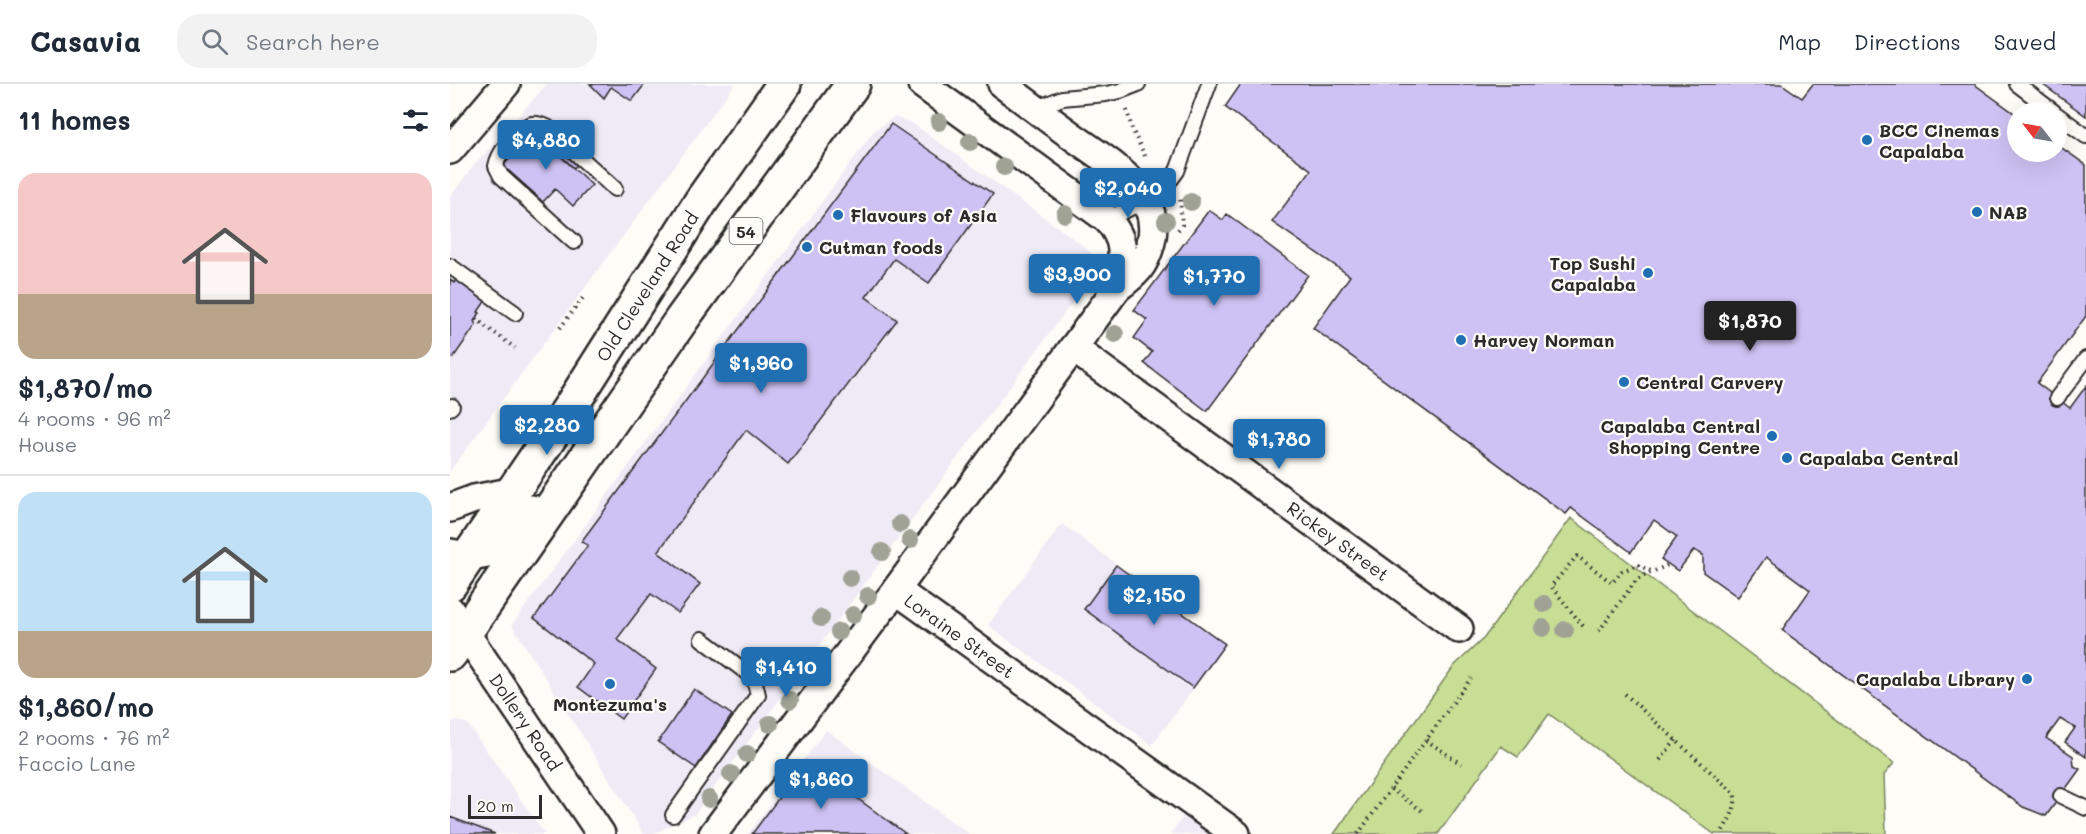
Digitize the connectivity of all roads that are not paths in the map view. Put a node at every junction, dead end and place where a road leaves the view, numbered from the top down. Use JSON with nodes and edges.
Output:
{"nodes":[{"id":1,"x":506,"y":84,"type":"edge"},
{"id":2,"x":784,"y":84,"type":"edge"},
{"id":3,"x":853,"y":84,"type":"edge"},
{"id":4,"x":922,"y":84,"type":"edge"},
{"id":5,"x":1002,"y":84,"type":"edge"},
{"id":6,"x":1137,"y":84,"type":"edge"},
{"id":7,"x":1209,"y":84,"type":"edge"},
{"id":8,"x":2017,"y":84,"type":"edge"},
{"id":9,"x":2041,"y":102,"type":"edge"},
{"id":10,"x":1035,"y":109,"type":"junction"},
{"id":11,"x":2067,"y":122,"type":"edge"},
{"id":12,"x":2086,"y":136,"type":"edge"},
{"id":13,"x":450,"y":150,"type":"edge"},
{"id":14,"x":615,"y":189,"type":"dead end"},
{"id":15,"x":1146,"y":201,"type":"junction"},
{"id":16,"x":1107,"y":219,"type":"junction"},
{"id":17,"x":574,"y":242,"type":"dead end"},
{"id":18,"x":450,"y":266,"type":"edge"},
{"id":19,"x":1117,"y":288,"type":"junction"},
{"id":20,"x":515,"y":313,"type":"dead end"},
{"id":21,"x":1073,"y":348,"type":"junction"},
{"id":22,"x":2086,"y":359,"type":"edge"},
{"id":23,"x":639,"y":378,"type":"junction"},
{"id":24,"x":2057,"y":398,"type":"dead end"},
{"id":25,"x":515,"y":491,"type":"junction"},
{"id":26,"x":450,"y":508,"type":"edge"},
{"id":27,"x":459,"y":555,"type":"edge"},
{"id":28,"x":450,"y":584,"type":"edge"},
{"id":29,"x":896,"y":590,"type":"junction"},
{"id":30,"x":1459,"y":629,"type":"dead end"},
{"id":31,"x":455,"y":632,"type":"edge"},
{"id":32,"x":702,"y":639,"type":"dead end"},
{"id":33,"x":2061,"y":796,"type":"dead end"},
{"id":34,"x":2086,"y":808,"type":"edge"},
{"id":35,"x":673,"y":815,"type":"dead end"},
{"id":36,"x":601,"y":834,"type":"edge"},
{"id":37,"x":713,"y":834,"type":"edge"},
{"id":38,"x":1236,"y":834,"type":"edge"}],
"edges":[{"from":1,"to":13,"type":"street"},
{"from":2,"to":25,"type":"main road","name":"Old Cleveland Road"},
{"from":3,"to":23,"type":"main road","number":"54"},
{"from":4,"to":16,"type":"street"},
{"from":5,"to":10,"type":"street"},
{"from":6,"to":10,"type":"lane"},
{"from":7,"to":15,"type":"lane"},
{"from":8,"to":9,"type":"lane"},
{"from":10,"to":15,"type":"street"},
{"from":11,"to":12,"type":"lane"},
{"from":14,"to":17,"type":"lane"},
{"from":15,"to":16,"type":"lane"},
{"from":15,"to":19,"type":"street"},
{"from":16,"to":19,"type":"street"},
{"from":18,"to":20,"type":"lane"},
{"from":19,"to":21,"type":"street","name":"Loraine Street"},
{"from":21,"to":29,"type":"street","name":"Loraine Street"},
{"from":21,"to":30,"type":"street","name":"Rickey Street"},
{"from":22,"to":24,"type":"lane"},
{"from":23,"to":27,"type":"street"},
{"from":23,"to":31,"type":"main road","number":"54"},
{"from":25,"to":26,"type":"street"},
{"from":25,"to":27,"type":"main road","name":"Old Cleveland Road"},
{"from":27,"to":28,"type":"main road","name":"Old Cleveland Road"},
{"from":29,"to":37,"type":"street"},
{"from":29,"to":38,"type":"street","name":"Loraine Street"},
{"from":31,"to":36,"type":"street","name":"Dollery Road"},
{"from":32,"to":35,"type":"lane"},
{"from":33,"to":34,"type":"lane"}]}
